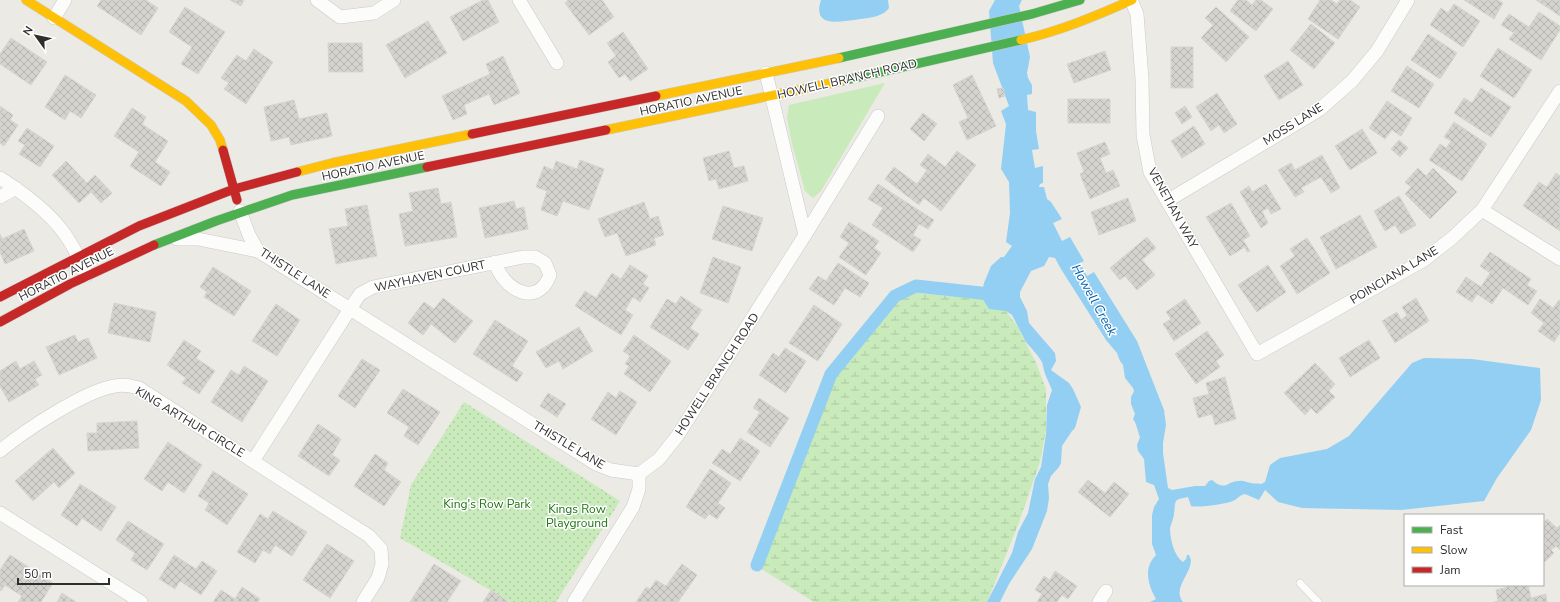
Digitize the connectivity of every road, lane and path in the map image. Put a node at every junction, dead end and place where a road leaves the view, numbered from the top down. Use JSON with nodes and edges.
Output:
{"nodes":[{"id":1,"x":26,"y":0,"type":"edge"},
{"id":2,"x":65,"y":0,"type":"edge"},
{"id":3,"x":317,"y":0,"type":"edge"},
{"id":4,"x":394,"y":0,"type":"edge"},
{"id":5,"x":519,"y":0,"type":"edge"},
{"id":6,"x":1080,"y":0,"type":"edge"},
{"id":7,"x":1131,"y":0,"type":"edge"},
{"id":8,"x":1408,"y":0,"type":"edge"},
{"id":9,"x":54,"y":18,"type":"junction"},
{"id":10,"x":557,"y":63,"type":"dead end"},
{"id":11,"x":766,"y":73,"type":"junction"},
{"id":12,"x":1560,"y":91,"type":"edge"},
{"id":13,"x":772,"y":96,"type":"junction"},
{"id":14,"x":878,"y":116,"type":"dead end"},
{"id":15,"x":503,"y":139,"type":"junction"},
{"id":16,"x":0,"y":178,"type":"edge"},
{"id":17,"x":16,"y":188,"type":"junction"},
{"id":18,"x":234,"y":189,"type":"junction"},
{"id":19,"x":0,"y":197,"type":"edge"},
{"id":20,"x":1166,"y":201,"type":"junction"},
{"id":21,"x":1482,"y":210,"type":"junction"},
{"id":22,"x":240,"y":212,"type":"junction"},
{"id":23,"x":805,"y":236,"type":"junction"},
{"id":24,"x":167,"y":239,"type":"junction"},
{"id":25,"x":258,"y":251,"type":"junction"},
{"id":26,"x":78,"y":256,"type":"junction"},
{"id":27,"x":1560,"y":259,"type":"edge"},
{"id":28,"x":496,"y":262,"type":"dead end"},
{"id":29,"x":87,"y":275,"type":"junction"},
{"id":30,"x":0,"y":297,"type":"edge"},
{"id":31,"x":350,"y":309,"type":"junction"},
{"id":32,"x":0,"y":322,"type":"edge"},
{"id":33,"x":1257,"y":354,"type":"joint"},
{"id":34,"x":0,"y":451,"type":"edge"},
{"id":35,"x":253,"y":461,"type":"junction"},
{"id":36,"x":639,"y":474,"type":"junction"},
{"id":37,"x":0,"y":513,"type":"edge"},
{"id":38,"x":1300,"y":583,"type":"dead end"},
{"id":39,"x":141,"y":602,"type":"edge"},
{"id":40,"x":363,"y":602,"type":"edge"},
{"id":41,"x":574,"y":602,"type":"edge"},
{"id":42,"x":1318,"y":602,"type":"edge"}],
"edges":[{"from":1,"to":9,"type":"main road","name":"THISTLE LANE"},
{"from":2,"to":9,"type":"street"},
{"from":3,"to":4,"type":"street"},
{"from":5,"to":10,"type":"street"},
{"from":6,"to":11,"type":"main road","name":"HOWELL BRANCH ROAD"},
{"from":7,"to":13,"type":"main road","name":"HOWELL BRANCH ROAD"},
{"from":7,"to":20,"type":"street","name":"VENETIAN WAY"},
{"from":8,"to":20,"type":"street","name":"MOSS LANE"},
{"from":9,"to":18,"type":"main road","name":"THISTLE LANE"},
{"from":11,"to":13,"type":"street"},
{"from":11,"to":15,"type":"main road","name":"HORATIO AVENUE"},
{"from":12,"to":21,"type":"street","name":"POINCIANA LANE"},
{"from":13,"to":15,"type":"main road","name":"HORATIO AVENUE"},
{"from":13,"to":23,"type":"street","name":"HOWELL BRANCH ROAD"},
{"from":14,"to":23,"type":"street"},
{"from":15,"to":18,"type":"main road","name":"HORATIO AVENUE"},
{"from":15,"to":22,"type":"main road","name":"HORATIO AVENUE"},
{"from":16,"to":17,"type":"street"},
{"from":17,"to":19,"type":"street"},
{"from":17,"to":26,"type":"street"},
{"from":18,"to":22,"type":"main road","name":"THISTLE LANE"},
{"from":18,"to":26,"type":"main road","name":"HORATIO AVENUE"},
{"from":20,"to":33,"type":"street","name":"VENETIAN WAY"},
{"from":21,"to":27,"type":"street"},
{"from":21,"to":33,"type":"street","name":"POINCIANA LANE"},
{"from":22,"to":24,"type":"main road","name":"HORATIO AVENUE"},
{"from":22,"to":25,"type":"street","name":"THISTLE LANE"},
{"from":23,"to":36,"type":"street","name":"HOWELL BRANCH ROAD"},
{"from":24,"to":25,"type":"street"},
{"from":24,"to":29,"type":"main road","name":"HORATIO AVENUE"},
{"from":25,"to":31,"type":"street","name":"THISTLE LANE"},
{"from":26,"to":29,"type":"street"},
{"from":26,"to":30,"type":"main road","name":"HORATIO AVENUE"},
{"from":28,"to":31,"type":"street","name":"WAYHAVEN COURT"},
{"from":29,"to":32,"type":"main road","name":"HORATIO AVENUE"},
{"from":31,"to":35,"type":"street","name":"KING ARTHUR CIRCLE"},
{"from":31,"to":36,"type":"street","name":"THISTLE LANE"},
{"from":34,"to":35,"type":"street","name":"KING ARTHUR CIRCLE"},
{"from":35,"to":40,"type":"street","name":"KING ARTHUR CIRCLE"},
{"from":36,"to":41,"type":"street"},
{"from":37,"to":39,"type":"street"},
{"from":38,"to":42,"type":"lane"}]}
